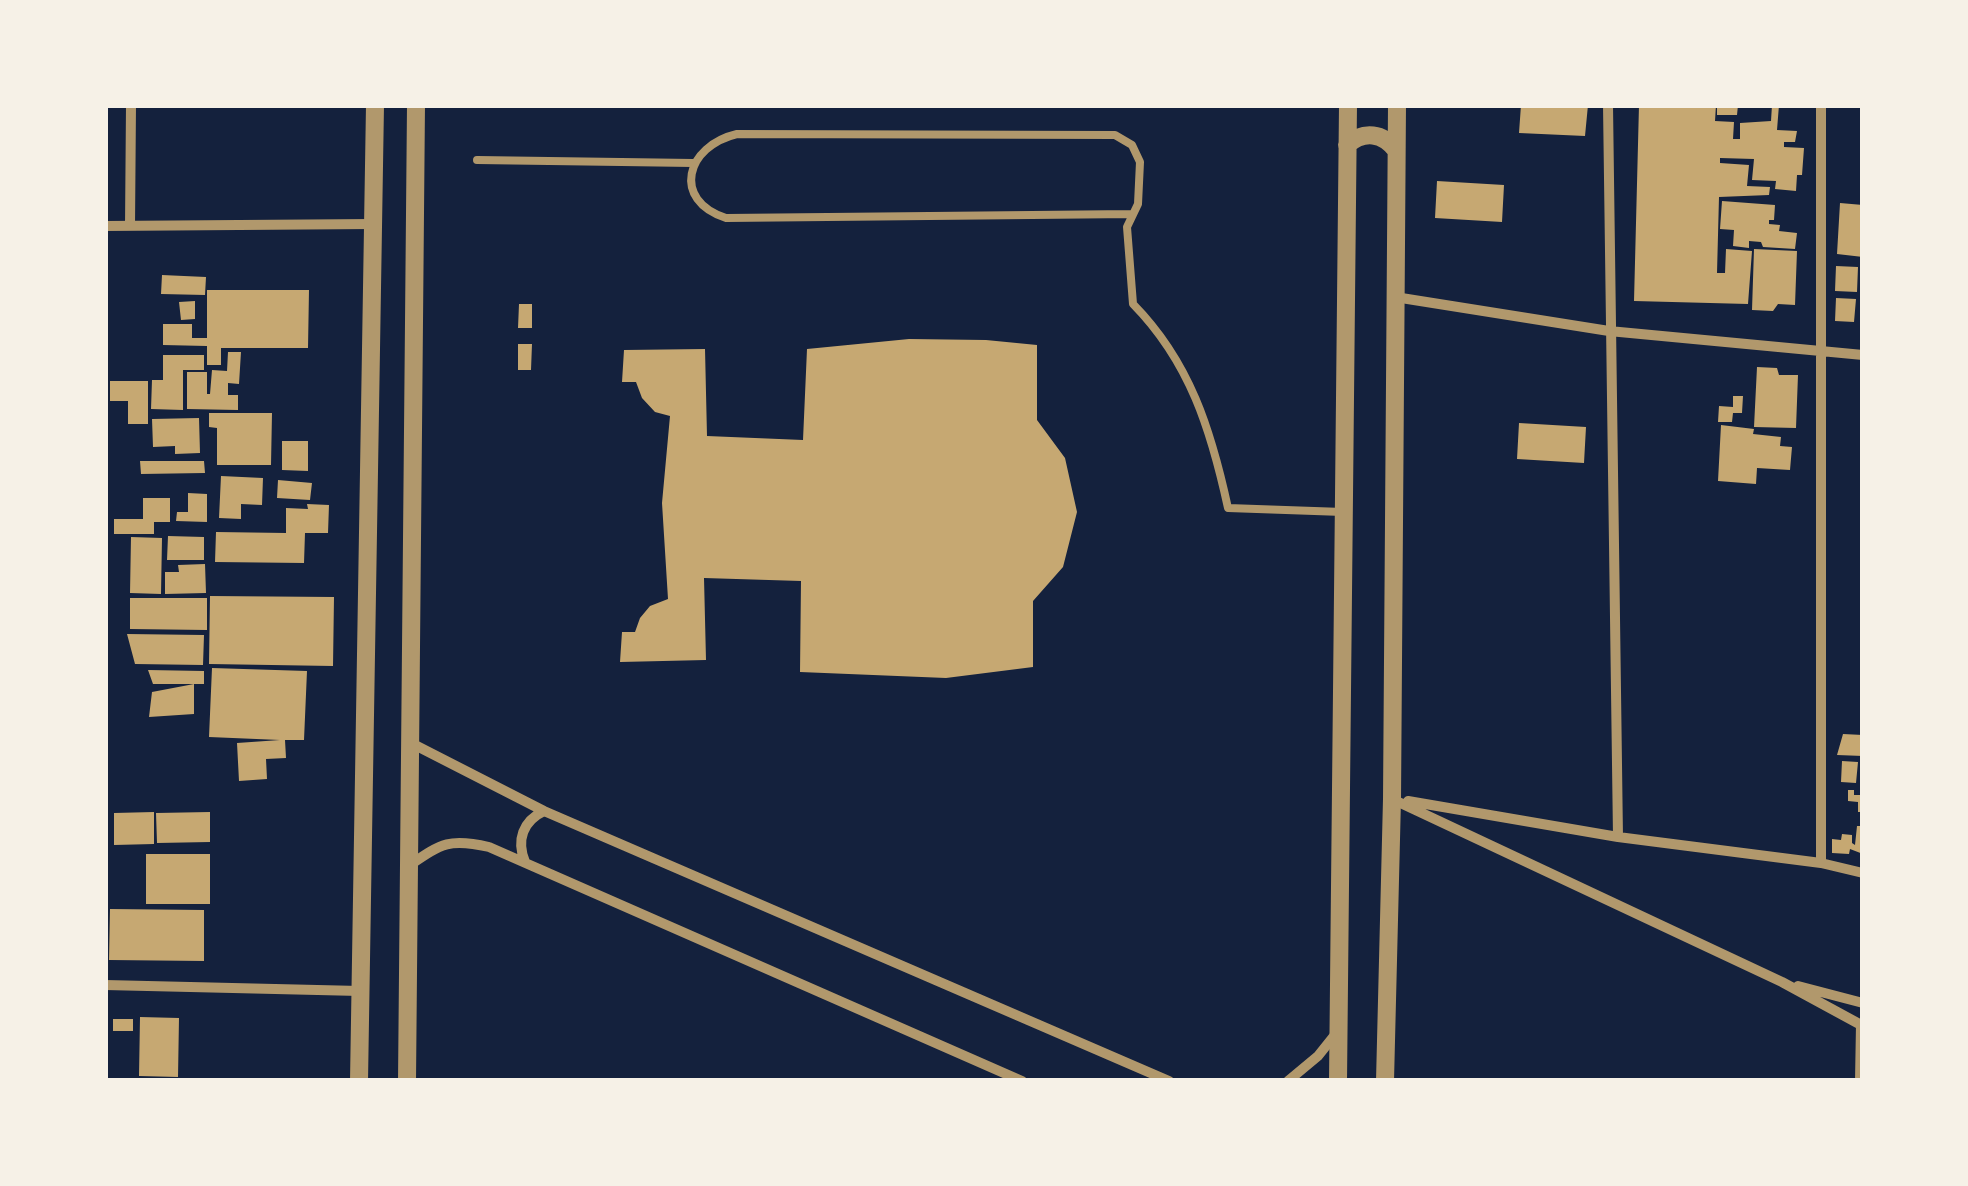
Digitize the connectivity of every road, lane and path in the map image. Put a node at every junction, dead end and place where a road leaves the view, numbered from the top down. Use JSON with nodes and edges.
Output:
{"nodes":[{"id":1,"x":131,"y":105,"type":"edge"},
{"id":2,"x":376,"y":105,"type":"edge"},
{"id":3,"x":416,"y":105,"type":"edge"},
{"id":4,"x":1348,"y":105,"type":"edge"},
{"id":5,"x":1397,"y":105,"type":"edge"},
{"id":6,"x":1608,"y":105,"type":"edge"},
{"id":7,"x":1821,"y":105,"type":"edge"},
{"id":8,"x":1347,"y":144,"type":"junction"},
{"id":9,"x":1396,"y":150,"type":"junction"},
{"id":10,"x":476,"y":160,"type":"dead end"},
{"id":11,"x":693,"y":163,"type":"junction"},
{"id":12,"x":1133,"y":214,"type":"junction"},
{"id":13,"x":374,"y":224,"type":"junction"},
{"id":14,"x":105,"y":226,"type":"edge"},
{"id":15,"x":130,"y":226,"type":"junction"},
{"id":16,"x":1394,"y":296,"type":"junction"},
{"id":17,"x":1608,"y":331,"type":"junction"},
{"id":18,"x":1820,"y":352,"type":"junction"},
{"id":19,"x":1863,"y":356,"type":"edge"},
{"id":20,"x":1344,"y":512,"type":"junction"},
{"id":21,"x":411,"y":744,"type":"junction"},
{"id":22,"x":1392,"y":798,"type":"junction"},
{"id":23,"x":544,"y":811,"type":"junction"},
{"id":24,"x":1618,"y":836,"type":"junction"},
{"id":25,"x":525,"y":862,"type":"junction"},
{"id":26,"x":1821,"y":863,"type":"junction"},
{"id":27,"x":409,"y":866,"type":"junction"},
{"id":28,"x":1863,"y":874,"type":"edge"},
{"id":29,"x":1782,"y":982,"type":"junction"},
{"id":30,"x":105,"y":985,"type":"edge"},
{"id":31,"x":360,"y":991,"type":"junction"},
{"id":32,"x":1863,"y":1003,"type":"edge"},
{"id":33,"x":1862,"y":1025,"type":"edge"},
{"id":34,"x":1338,"y":1030,"type":"junction"},
{"id":35,"x":359,"y":1081,"type":"edge"},
{"id":36,"x":407,"y":1081,"type":"edge"},
{"id":37,"x":1022,"y":1081,"type":"edge"},
{"id":38,"x":1169,"y":1081,"type":"edge"},
{"id":39,"x":1288,"y":1081,"type":"edge"},
{"id":40,"x":1338,"y":1081,"type":"edge"},
{"id":41,"x":1385,"y":1081,"type":"edge"},
{"id":42,"x":1860,"y":1081,"type":"edge"}],
"edges":[{"from":1,"to":15,"type":"street"},
{"from":2,"to":13,"type":"street"},
{"from":3,"to":21,"type":"street"},
{"from":4,"to":8,"type":"street"},
{"from":5,"to":9,"type":"street"},
{"from":6,"to":17,"type":"street"},
{"from":7,"to":18,"type":"street"},
{"from":8,"to":9,"type":"street"},
{"from":8,"to":20,"type":"street"},
{"from":9,"to":16,"type":"street"},
{"from":10,"to":11,"type":"lane"},
{"from":11,"to":12,"type":"lane"},
{"from":11,"to":12,"type":"lane"},
{"from":12,"to":20,"type":"lane"},
{"from":13,"to":15,"type":"street"},
{"from":13,"to":31,"type":"street"},
{"from":14,"to":15,"type":"street"},
{"from":16,"to":17,"type":"street"},
{"from":16,"to":22,"type":"street"},
{"from":17,"to":18,"type":"street"},
{"from":17,"to":24,"type":"street"},
{"from":18,"to":19,"type":"street"},
{"from":18,"to":26,"type":"street"},
{"from":20,"to":34,"type":"street"},
{"from":21,"to":23,"type":"street"},
{"from":21,"to":27,"type":"street"},
{"from":22,"to":24,"type":"street"},
{"from":22,"to":29,"type":"street"},
{"from":22,"to":41,"type":"street"},
{"from":23,"to":25,"type":"street"},
{"from":23,"to":38,"type":"street"},
{"from":24,"to":26,"type":"street"},
{"from":25,"to":27,"type":"street"},
{"from":25,"to":37,"type":"street"},
{"from":26,"to":28,"type":"street"},
{"from":27,"to":36,"type":"street"},
{"from":29,"to":32,"type":"street"},
{"from":29,"to":33,"type":"street"},
{"from":30,"to":31,"type":"street"},
{"from":31,"to":35,"type":"street"},
{"from":33,"to":42,"type":"street"},
{"from":34,"to":39,"type":"street"},
{"from":34,"to":40,"type":"street"}]}
